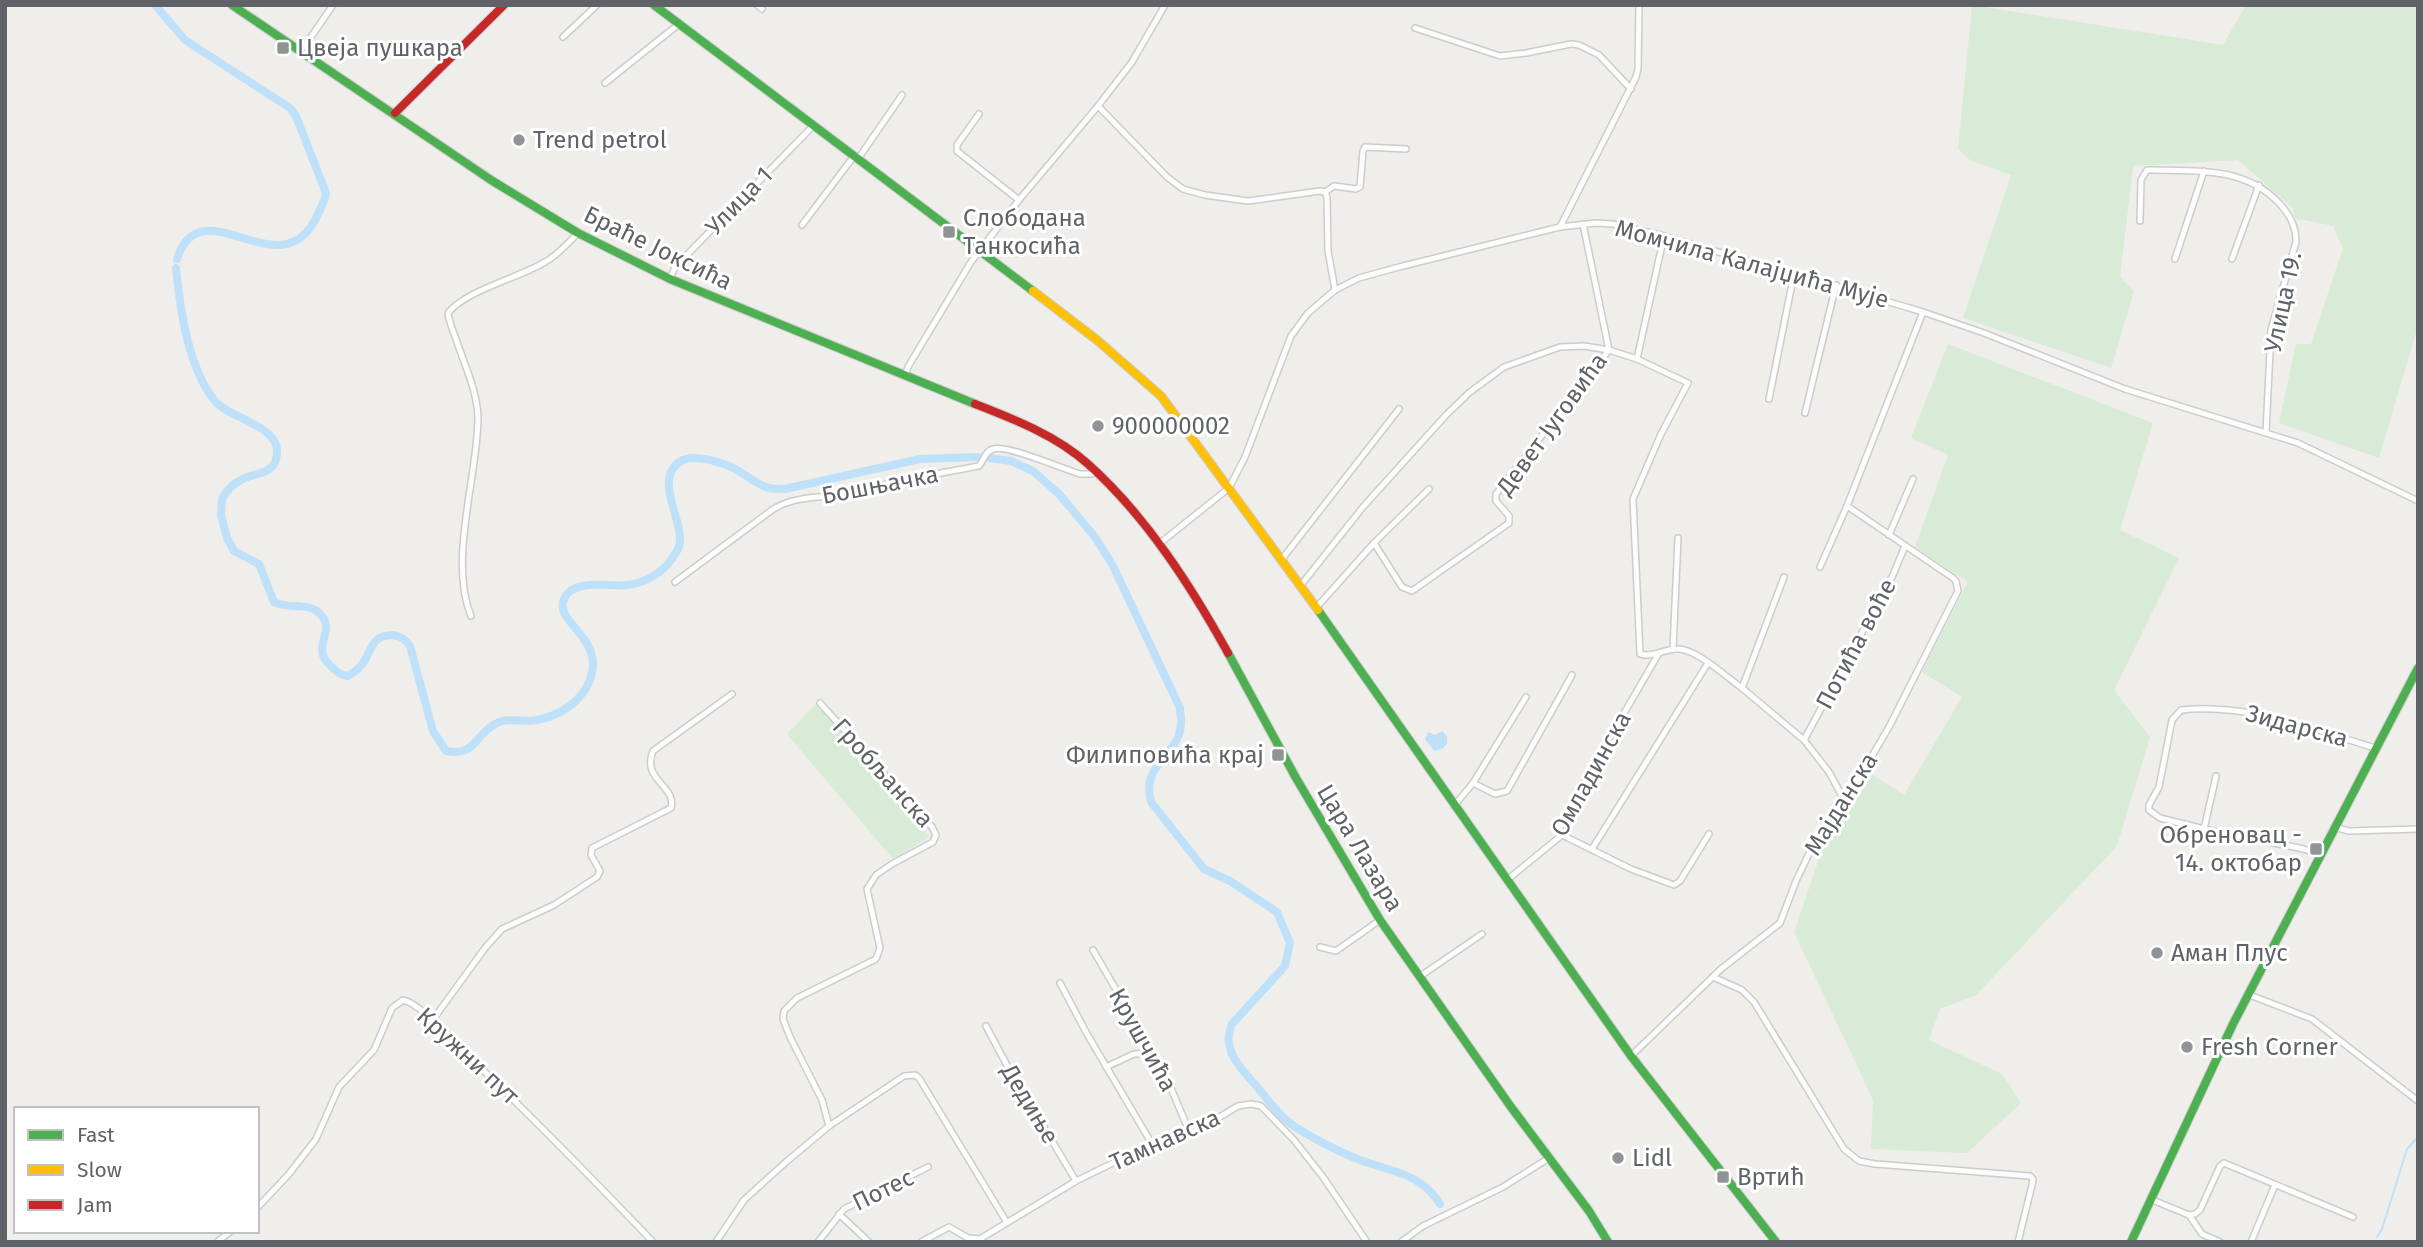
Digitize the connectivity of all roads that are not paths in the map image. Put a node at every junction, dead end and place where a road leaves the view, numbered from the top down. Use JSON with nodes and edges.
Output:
{"nodes":[{"id":1,"x":232,"y":5,"type":"edge"},
{"id":2,"x":333,"y":5,"type":"edge"},
{"id":3,"x":504,"y":5,"type":"edge"},
{"id":4,"x":597,"y":5,"type":"edge"},
{"id":5,"x":654,"y":5,"type":"edge"},
{"id":6,"x":1165,"y":5,"type":"edge"},
{"id":7,"x":1639,"y":5,"type":"edge"},
{"id":8,"x":680,"y":24,"type":"junction"},
{"id":9,"x":1415,"y":28,"type":"dead end"},
{"id":10,"x":563,"y":37,"type":"dead end"},
{"id":11,"x":302,"y":50,"type":"junction"},
{"id":12,"x":605,"y":83,"type":"dead end"},
{"id":13,"x":1631,"y":89,"type":"junction"},
{"id":14,"x":902,"y":95,"type":"dead end"},
{"id":15,"x":1098,"y":106,"type":"junction"},
{"id":16,"x":395,"y":113,"type":"junction"},
{"id":17,"x":979,"y":114,"type":"dead end"},
{"id":18,"x":813,"y":126,"type":"junction"},
{"id":19,"x":1406,"y":149,"type":"dead end"},
{"id":20,"x":856,"y":157,"type":"junction"},
{"id":21,"x":2204,"y":171,"type":"junction"},
{"id":22,"x":2259,"y":185,"type":"junction"},
{"id":23,"x":1325,"y":192,"type":"junction"},
{"id":24,"x":1019,"y":200,"type":"junction"},
{"id":25,"x":2140,"y":221,"type":"dead end"},
{"id":26,"x":1583,"y":224,"type":"junction"},
{"id":27,"x":802,"y":225,"type":"dead end"},
{"id":28,"x":1560,"y":227,"type":"junction"},
{"id":29,"x":578,"y":233,"type":"junction"},
{"id":30,"x":1664,"y":236,"type":"junction"},
{"id":31,"x":979,"y":251,"type":"junction"},
{"id":32,"x":2175,"y":259,"type":"dead end"},
{"id":33,"x":2232,"y":259,"type":"dead end"},
{"id":34,"x":1794,"y":274,"type":"junction"},
{"id":35,"x":670,"y":279,"type":"junction"},
{"id":36,"x":1836,"y":285,"type":"junction"},
{"id":37,"x":1335,"y":290,"type":"junction"},
{"id":38,"x":1923,"y":312,"type":"junction"},
{"id":39,"x":1609,"y":350,"type":"junction"},
{"id":40,"x":1637,"y":359,"type":"junction"},
{"id":41,"x":905,"y":375,"type":"junction"},
{"id":42,"x":1769,"y":399,"type":"dead end"},
{"id":43,"x":1399,"y":409,"type":"dead end"},
{"id":44,"x":1805,"y":414,"type":"dead end"},
{"id":45,"x":2266,"y":432,"type":"junction"},
{"id":46,"x":1096,"y":471,"type":"junction"},
{"id":47,"x":1913,"y":479,"type":"dead end"},
{"id":48,"x":1228,"y":488,"type":"junction"},
{"id":49,"x":1429,"y":489,"type":"dead end"},
{"id":50,"x":2418,"y":501,"type":"edge"},
{"id":51,"x":1847,"y":506,"type":"junction"},
{"id":52,"x":1889,"y":535,"type":"junction"},
{"id":53,"x":1678,"y":538,"type":"dead end"},
{"id":54,"x":1374,"y":542,"type":"junction"},
{"id":55,"x":1159,"y":544,"type":"junction"},
{"id":56,"x":1905,"y":546,"type":"junction"},
{"id":57,"x":1282,"y":558,"type":"junction"},
{"id":58,"x":1820,"y":567,"type":"dead end"},
{"id":59,"x":1784,"y":576,"type":"dead end"},
{"id":60,"x":675,"y":582,"type":"dead end"},
{"id":61,"x":1301,"y":585,"type":"junction"},
{"id":62,"x":1316,"y":608,"type":"junction"},
{"id":63,"x":471,"y":616,"type":"dead end"},
{"id":64,"x":1673,"y":649,"type":"junction"},
{"id":65,"x":1659,"y":653,"type":"junction"},
{"id":66,"x":1708,"y":663,"type":"junction"},
{"id":67,"x":2418,"y":668,"type":"edge"},
{"id":68,"x":1572,"y":675,"type":"dead end"},
{"id":69,"x":1742,"y":688,"type":"junction"},
{"id":70,"x":732,"y":694,"type":"dead end"},
{"id":71,"x":1526,"y":697,"type":"dead end"},
{"id":72,"x":820,"y":703,"type":"dead end"},
{"id":73,"x":1804,"y":740,"type":"junction"},
{"id":74,"x":2376,"y":748,"type":"junction"},
{"id":75,"x":2216,"y":776,"type":"dead end"},
{"id":76,"x":1473,"y":783,"type":"junction"},
{"id":77,"x":1843,"y":797,"type":"junction"},
{"id":78,"x":1454,"y":806,"type":"junction"},
{"id":79,"x":2334,"y":827,"type":"junction"},
{"id":80,"x":2418,"y":829,"type":"edge"},
{"id":81,"x":2204,"y":830,"type":"junction"},
{"id":82,"x":1709,"y":834,"type":"dead end"},
{"id":83,"x":1562,"y":835,"type":"junction"},
{"id":84,"x":1592,"y":849,"type":"junction"},
{"id":85,"x":2319,"y":855,"type":"junction"},
{"id":86,"x":1507,"y":880,"type":"junction"},
{"id":87,"x":1380,"y":920,"type":"junction"},
{"id":88,"x":1482,"y":934,"type":"dead end"},
{"id":89,"x":1320,"y":947,"type":"dead end"},
{"id":90,"x":1093,"y":950,"type":"dead end"},
{"id":91,"x":1419,"y":977,"type":"junction"},
{"id":92,"x":1713,"y":977,"type":"junction"},
{"id":93,"x":1060,"y":983,"type":"dead end"},
{"id":94,"x":2248,"y":993,"type":"junction"},
{"id":95,"x":432,"y":1021,"type":"junction"},
{"id":96,"x":986,"y":1026,"type":"dead end"},
{"id":97,"x":1153,"y":1053,"type":"junction"},
{"id":98,"x":1631,"y":1056,"type":"junction"},
{"id":99,"x":1106,"y":1067,"type":"junction"},
{"id":100,"x":2418,"y":1101,"type":"edge"},
{"id":101,"x":830,"y":1126,"type":"junction"},
{"id":102,"x":1189,"y":1131,"type":"junction"},
{"id":103,"x":1152,"y":1144,"type":"junction"},
{"id":104,"x":1549,"y":1158,"type":"junction"},
{"id":105,"x":928,"y":1167,"type":"dead end"},
{"id":106,"x":1076,"y":1181,"type":"junction"},
{"id":107,"x":2275,"y":1185,"type":"junction"},
{"id":108,"x":2150,"y":1199,"type":"junction"},
{"id":109,"x":259,"y":1206,"type":"edge"},
{"id":110,"x":839,"y":1214,"type":"junction"},
{"id":111,"x":2189,"y":1215,"type":"junction"},
{"id":112,"x":2353,"y":1217,"type":"dead end"},
{"id":113,"x":1006,"y":1221,"type":"junction"},
{"id":114,"x":653,"y":1242,"type":"edge"},
{"id":115,"x":716,"y":1242,"type":"edge"},
{"id":116,"x":818,"y":1242,"type":"edge"},
{"id":117,"x":869,"y":1242,"type":"edge"},
{"id":118,"x":921,"y":1242,"type":"edge"},
{"id":119,"x":1367,"y":1242,"type":"edge"},
{"id":120,"x":1401,"y":1242,"type":"edge"},
{"id":121,"x":1608,"y":1242,"type":"edge"},
{"id":122,"x":1776,"y":1242,"type":"edge"},
{"id":123,"x":2018,"y":1242,"type":"edge"},
{"id":124,"x":2132,"y":1242,"type":"edge"},
{"id":125,"x":2220,"y":1242,"type":"edge"},
{"id":126,"x":2251,"y":1242,"type":"edge"}],
"edges":[{"from":1,"to":11,"type":"main road","name":"Браће Јоксића"},
{"from":2,"to":11,"type":"street"},
{"from":3,"to":16,"type":"main road"},
{"from":4,"to":10,"type":"street"},
{"from":5,"to":8,"type":"main road"},
{"from":6,"to":15,"type":"street"},
{"from":7,"to":13,"type":"street"},
{"from":8,"to":12,"type":"street"},
{"from":8,"to":18,"type":"main road"},
{"from":9,"to":13,"type":"street"},
{"from":11,"to":16,"type":"main road","name":"Браће Јоксића"},
{"from":13,"to":28,"type":"street"},
{"from":14,"to":20,"type":"street"},
{"from":15,"to":23,"type":"street"},
{"from":15,"to":24,"type":"street"},
{"from":16,"to":29,"type":"main road","name":"Браће Јоксића"},
{"from":17,"to":24,"type":"street"},
{"from":18,"to":20,"type":"main road"},
{"from":18,"to":35,"type":"street","name":"Улица 1"},
{"from":19,"to":23,"type":"street"},
{"from":20,"to":27,"type":"street"},
{"from":20,"to":31,"type":"main road"},
{"from":21,"to":22,"type":"street","name":"Улица 19."},
{"from":21,"to":25,"type":"street","name":"Улица 19."},
{"from":21,"to":32,"type":"street"},
{"from":22,"to":33,"type":"street"},
{"from":22,"to":45,"type":"street","name":"Улица 19."},
{"from":23,"to":37,"type":"street"},
{"from":24,"to":31,"type":"street"},
{"from":26,"to":28,"type":"street","name":"Момчила Калајџића Мује"},
{"from":26,"to":30,"type":"street","name":"Момчила Калајџића Мује"},
{"from":26,"to":39,"type":"street","name":"Девет Југовића"},
{"from":28,"to":37,"type":"street","name":"Момчила Калајџића Мује"},
{"from":29,"to":35,"type":"main road","name":"Браће Јоксића"},
{"from":29,"to":63,"type":"street"},
{"from":30,"to":34,"type":"street","name":"Момчила Калајџића Мује"},
{"from":30,"to":40,"type":"street"},
{"from":31,"to":41,"type":"street"},
{"from":31,"to":48,"type":"main road"},
{"from":34,"to":36,"type":"street","name":"Момчила Калајџића Мује"},
{"from":34,"to":42,"type":"street"},
{"from":35,"to":41,"type":"main road","name":"Браће Јоксића"},
{"from":36,"to":38,"type":"street","name":"Момчила Калајџића Мује"},
{"from":36,"to":44,"type":"street"},
{"from":37,"to":48,"type":"street","name":"Момчила Калајџића Мује"},
{"from":38,"to":45,"type":"street","name":"Момчила Калајџића Мује"},
{"from":38,"to":51,"type":"street"},
{"from":39,"to":40,"type":"street"},
{"from":39,"to":54,"type":"street","name":"Девет Југовића"},
{"from":39,"to":61,"type":"street"},
{"from":40,"to":65,"type":"street"},
{"from":41,"to":46,"type":"main road","name":"Браће Јоксића"},
{"from":43,"to":57,"type":"street"},
{"from":45,"to":50,"type":"street","name":"Момчила Калајџића Мује"},
{"from":46,"to":55,"type":"main road","name":"Цара Лазара"},
{"from":46,"to":60,"type":"street","name":"Бошњачка"},
{"from":47,"to":52,"type":"street"},
{"from":48,"to":55,"type":"street","name":"Момчила Калајџића Мује"},
{"from":48,"to":57,"type":"main road"},
{"from":49,"to":54,"type":"street"},
{"from":51,"to":52,"type":"street","name":"Мајданска"},
{"from":51,"to":58,"type":"street"},
{"from":52,"to":56,"type":"street","name":"Мајданска"},
{"from":53,"to":64,"type":"street"},
{"from":54,"to":62,"type":"street"},
{"from":55,"to":87,"type":"main road","name":"Цара Лазара"},
{"from":56,"to":73,"type":"street","name":"Потића воће"},
{"from":56,"to":77,"type":"street","name":"Мајданска"},
{"from":57,"to":61,"type":"main road"},
{"from":59,"to":69,"type":"street"},
{"from":61,"to":62,"type":"main road"},
{"from":62,"to":78,"type":"main road"},
{"from":64,"to":65,"type":"street"},
{"from":64,"to":66,"type":"street"},
{"from":65,"to":83,"type":"street","name":"Омладинска"},
{"from":66,"to":69,"type":"street","name":"Потића воће"},
{"from":66,"to":84,"type":"street"},
{"from":67,"to":74,"type":"main road"},
{"from":68,"to":76,"type":"street"},
{"from":69,"to":73,"type":"street","name":"Потића воће"},
{"from":70,"to":95,"type":"street"},
{"from":71,"to":76,"type":"street"},
{"from":72,"to":101,"type":"street","name":"Гробљанска"},
{"from":73,"to":77,"type":"street","name":"Потића воће"},
{"from":74,"to":79,"type":"main road"},
{"from":74,"to":81,"type":"street","name":"Зидарска"},
{"from":75,"to":81,"type":"street"},
{"from":76,"to":78,"type":"street"},
{"from":77,"to":92,"type":"street","name":"Мајданска"},
{"from":78,"to":86,"type":"main road"},
{"from":79,"to":80,"type":"street"},
{"from":79,"to":85,"type":"main road"},
{"from":81,"to":85,"type":"street"},
{"from":82,"to":84,"type":"street"},
{"from":83,"to":84,"type":"street"},
{"from":83,"to":86,"type":"street","name":"Омладинска"},
{"from":85,"to":94,"type":"main road"},
{"from":86,"to":98,"type":"main road"},
{"from":87,"to":89,"type":"street"},
{"from":87,"to":91,"type":"main road","name":"Цара Лазара"},
{"from":88,"to":91,"type":"street"},
{"from":90,"to":97,"type":"street","name":"Крушчића"},
{"from":91,"to":104,"type":"main road","name":"Цара Лазара"},
{"from":92,"to":98,"type":"street","name":"Мајданска"},
{"from":92,"to":123,"type":"street"},
{"from":93,"to":99,"type":"street"},
{"from":94,"to":100,"type":"street"},
{"from":94,"to":108,"type":"main road"},
{"from":95,"to":109,"type":"street","name":"Кружни пут"},
{"from":95,"to":114,"type":"street","name":"Кружни пут"},
{"from":96,"to":106,"type":"street","name":"Дедиње"},
{"from":97,"to":99,"type":"street"},
{"from":97,"to":102,"type":"street","name":"Крушчића"},
{"from":98,"to":122,"type":"main road"},
{"from":99,"to":103,"type":"street"},
{"from":101,"to":113,"type":"street"},
{"from":101,"to":115,"type":"street"},
{"from":102,"to":103,"type":"street","name":"Тамнавска"},
{"from":102,"to":119,"type":"street","name":"Тамнавска"},
{"from":103,"to":106,"type":"street","name":"Тамнавска"},
{"from":104,"to":120,"type":"street"},
{"from":104,"to":121,"type":"main road","name":"Цара Лазара"},
{"from":105,"to":110,"type":"street","name":"Потес"},
{"from":106,"to":113,"type":"street","name":"Тамнавска"},
{"from":107,"to":111,"type":"street"},
{"from":107,"to":112,"type":"street"},
{"from":107,"to":126,"type":"street"},
{"from":108,"to":111,"type":"street"},
{"from":108,"to":124,"type":"main road"},
{"from":110,"to":116,"type":"street"},
{"from":110,"to":117,"type":"street"},
{"from":111,"to":125,"type":"street"},
{"from":113,"to":118,"type":"street","name":"Тамнавска"}]}
